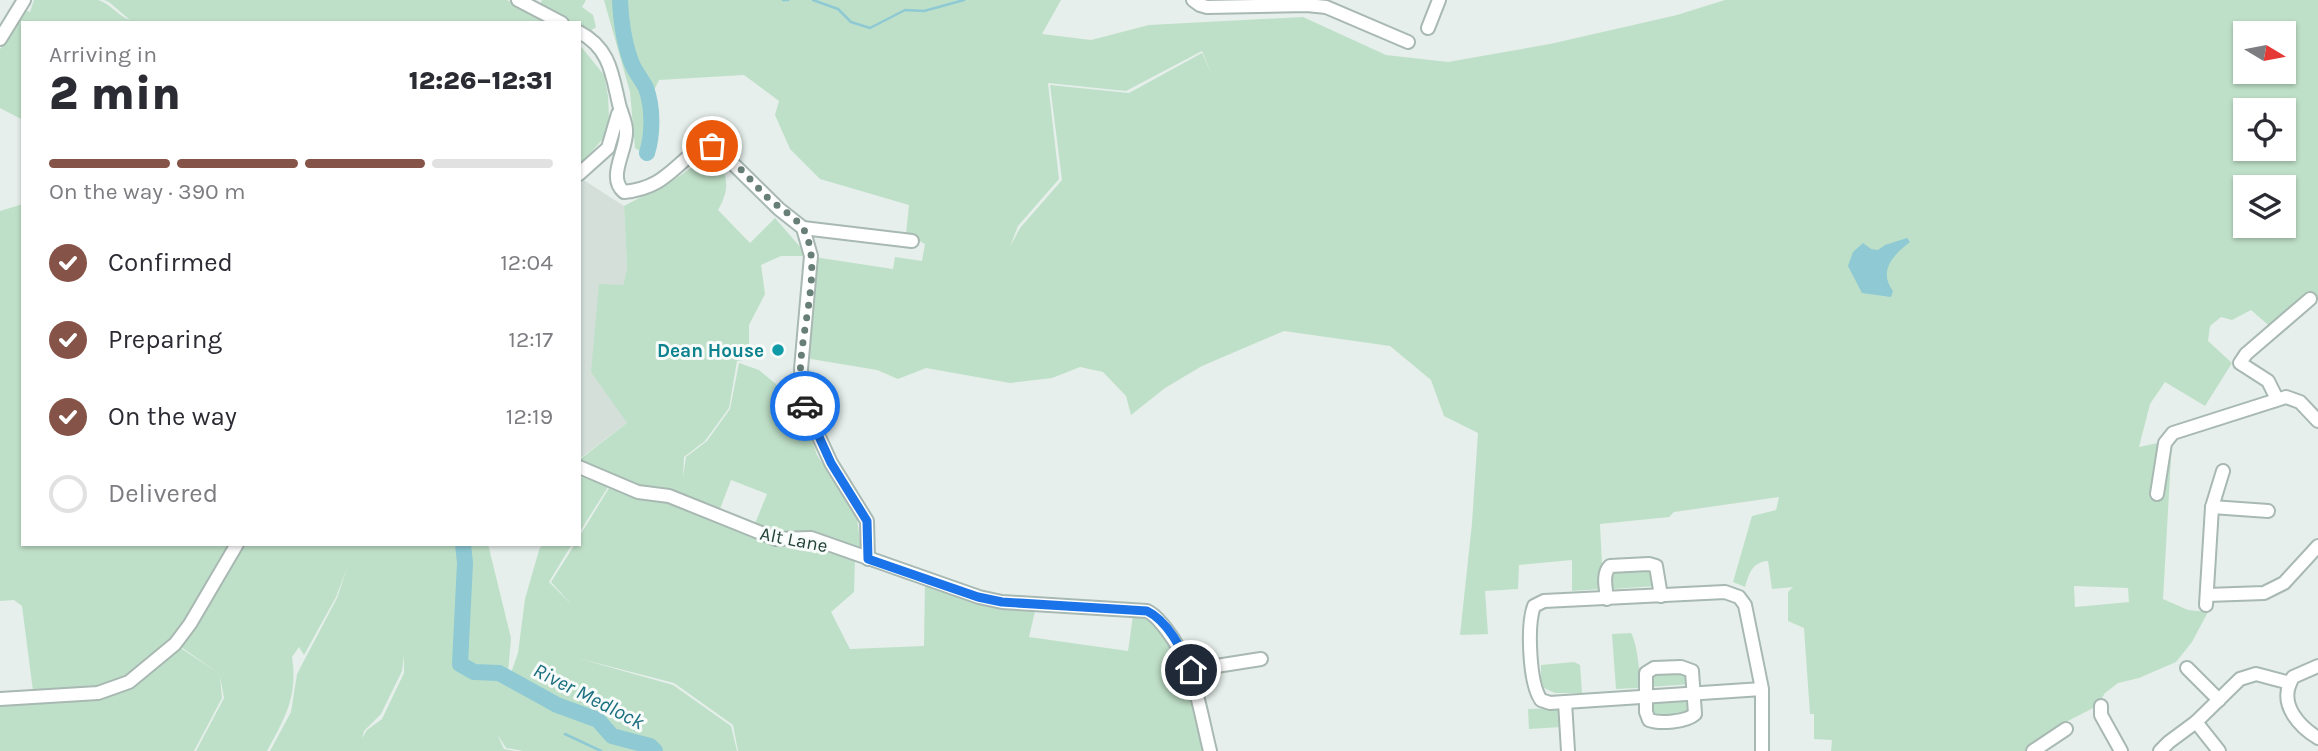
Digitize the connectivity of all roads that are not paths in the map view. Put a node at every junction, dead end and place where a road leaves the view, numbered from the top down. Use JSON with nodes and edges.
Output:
{"nodes":[{"id":1,"x":24,"y":0,"type":"edge"},
{"id":2,"x":518,"y":0,"type":"edge"},
{"id":3,"x":1194,"y":0,"type":"edge"},
{"id":4,"x":1439,"y":0,"type":"edge"},
{"id":5,"x":1307,"y":2,"type":"edge"},
{"id":6,"x":558,"y":21,"type":"edge"},
{"id":7,"x":1428,"y":28,"type":"dead end"},
{"id":8,"x":581,"y":33,"type":"edge"},
{"id":9,"x":0,"y":39,"type":"edge"},
{"id":10,"x":1409,"y":42,"type":"dead end"},
{"id":11,"x":621,"y":111,"type":"junction"},
{"id":12,"x":581,"y":172,"type":"edge"},
{"id":13,"x":803,"y":228,"type":"junction"},
{"id":14,"x":912,"y":241,"type":"dead end"},
{"id":15,"x":2311,"y":299,"type":"dead end"},
{"id":16,"x":2277,"y":399,"type":"junction"},
{"id":17,"x":2318,"y":421,"type":"edge"},
{"id":18,"x":581,"y":468,"type":"edge"},
{"id":19,"x":2223,"y":471,"type":"dead end"},
{"id":20,"x":2157,"y":494,"type":"dead end"},
{"id":21,"x":2212,"y":506,"type":"junction"},
{"id":22,"x":2268,"y":510,"type":"dead end"},
{"id":23,"x":236,"y":546,"type":"edge"},
{"id":24,"x":2318,"y":546,"type":"edge"},
{"id":25,"x":868,"y":559,"type":"junction"},
{"id":26,"x":2313,"y":561,"type":"edge"},
{"id":27,"x":1661,"y":596,"type":"junction"},
{"id":28,"x":1607,"y":599,"type":"junction"},
{"id":29,"x":1261,"y":659,"type":"dead end"},
{"id":30,"x":2318,"y":666,"type":"edge"},
{"id":31,"x":2187,"y":668,"type":"dead end"},
{"id":32,"x":1191,"y":670,"type":"junction"},
{"id":33,"x":2290,"y":683,"type":"junction"},
{"id":34,"x":1762,"y":689,"type":"junction"},
{"id":35,"x":1695,"y":693,"type":"junction"},
{"id":36,"x":1645,"y":696,"type":"junction"},
{"id":37,"x":0,"y":699,"type":"edge"},
{"id":38,"x":2219,"y":700,"type":"junction"},
{"id":39,"x":1565,"y":702,"type":"junction"},
{"id":40,"x":2101,"y":706,"type":"dead end"},
{"id":41,"x":2196,"y":722,"type":"junction"},
{"id":42,"x":2066,"y":729,"type":"dead end"},
{"id":43,"x":2318,"y":738,"type":"edge"},
{"id":44,"x":1210,"y":751,"type":"edge"},
{"id":45,"x":1568,"y":751,"type":"edge"},
{"id":46,"x":1762,"y":751,"type":"edge"},
{"id":47,"x":2033,"y":751,"type":"edge"},
{"id":48,"x":2121,"y":751,"type":"edge"},
{"id":49,"x":2160,"y":751,"type":"edge"},
{"id":50,"x":2219,"y":751,"type":"edge"}],
"edges":[{"from":1,"to":9,"type":"street"},
{"from":2,"to":6,"type":"street"},
{"from":3,"to":5,"type":"street"},
{"from":4,"to":7,"type":"street"},
{"from":5,"to":10,"type":"street"},
{"from":8,"to":11,"type":"street"},
{"from":11,"to":12,"type":"street"},
{"from":11,"to":13,"type":"street"},
{"from":13,"to":14,"type":"street"},
{"from":13,"to":25,"type":"street"},
{"from":15,"to":16,"type":"street"},
{"from":16,"to":17,"type":"street"},
{"from":16,"to":20,"type":"street"},
{"from":18,"to":25,"type":"street","name":"Alt Lane"},
{"from":19,"to":21,"type":"street"},
{"from":21,"to":22,"type":"street"},
{"from":21,"to":26,"type":"street"},
{"from":23,"to":37,"type":"street"},
{"from":24,"to":26,"type":"street"},
{"from":25,"to":32,"type":"street","name":"Alt Lane"},
{"from":27,"to":28,"type":"street"},
{"from":27,"to":28,"type":"street"},
{"from":27,"to":34,"type":"street"},
{"from":28,"to":39,"type":"street"},
{"from":29,"to":32,"type":"street"},
{"from":30,"to":33,"type":"street"},
{"from":31,"to":38,"type":"street"},
{"from":32,"to":44,"type":"street","name":"Alt Lane"},
{"from":33,"to":38,"type":"street"},
{"from":33,"to":43,"type":"street"},
{"from":34,"to":35,"type":"street"},
{"from":34,"to":46,"type":"street"},
{"from":35,"to":36,"type":"street"},
{"from":35,"to":36,"type":"street"},
{"from":35,"to":36,"type":"street"},
{"from":36,"to":39,"type":"street"},
{"from":38,"to":41,"type":"street"},
{"from":39,"to":45,"type":"street"},
{"from":40,"to":48,"type":"street"},
{"from":41,"to":49,"type":"street"},
{"from":41,"to":50,"type":"street"},
{"from":42,"to":47,"type":"street"}]}
